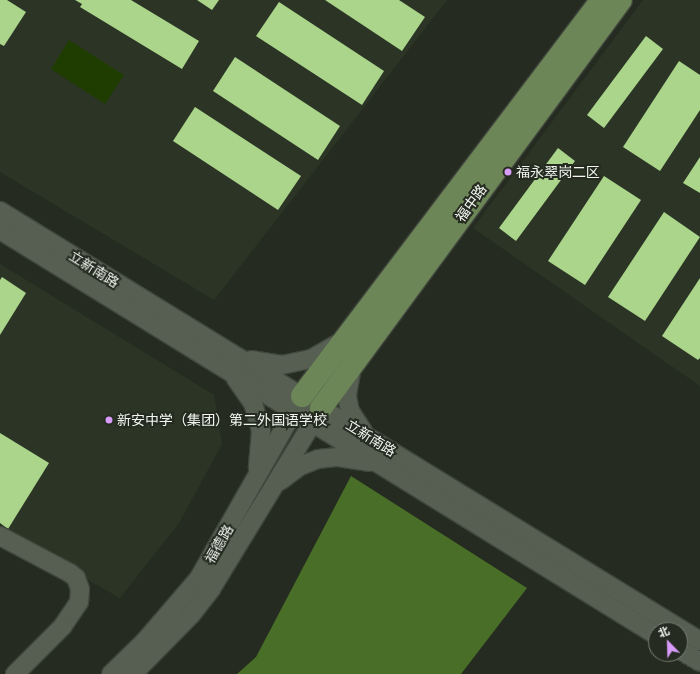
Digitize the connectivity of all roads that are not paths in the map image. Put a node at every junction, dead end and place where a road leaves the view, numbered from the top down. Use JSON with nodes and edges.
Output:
{"nodes":[{"id":1,"x":601,"y":0,"type":"edge"},
{"id":2,"x":621,"y":0,"type":"edge"},
{"id":3,"x":0,"y":211,"type":"edge"},
{"id":4,"x":0,"y":230,"type":"edge"},
{"id":5,"x":358,"y":321,"type":"junction"},
{"id":6,"x":218,"y":354,"type":"junction"},
{"id":7,"x":354,"y":363,"type":"junction"},
{"id":8,"x":298,"y":403,"type":"junction"},
{"id":9,"x":317,"y":415,"type":"junction"},
{"id":10,"x":370,"y":438,"type":"junction"},
{"id":11,"x":384,"y":466,"type":"junction"},
{"id":12,"x":251,"y":488,"type":"junction"},
{"id":13,"x":270,"y":489,"type":"junction"},
{"id":14,"x":0,"y":536,"type":"edge"},
{"id":15,"x":648,"y":630,"type":"edge"},
{"id":16,"x":700,"y":641,"type":"edge"},
{"id":17,"x":688,"y":655,"type":"edge"},
{"id":18,"x":700,"y":662,"type":"edge"},
{"id":19,"x":14,"y":674,"type":"edge"},
{"id":20,"x":111,"y":674,"type":"edge"},
{"id":21,"x":133,"y":674,"type":"edge"}],
"edges":[{"from":1,"to":5,"type":"main road","name":"福中路"},
{"from":2,"to":7,"type":"main road","name":"福中路"},
{"from":3,"to":6,"type":"street","name":"立新南路"},
{"from":4,"to":6,"type":"street","name":"立新南路"},
{"from":5,"to":6,"type":"street"},
{"from":5,"to":8,"type":"main road","name":"福中路"},
{"from":6,"to":8,"type":"street","name":"立新南路"},
{"from":6,"to":12,"type":"street"},
{"from":7,"to":9,"type":"main road","name":"福中路"},
{"from":7,"to":10,"type":"street"},
{"from":8,"to":9,"type":"street","name":"立新南路"},
{"from":8,"to":12,"type":"street","name":"福德路"},
{"from":9,"to":10,"type":"street","name":"立新南路"},
{"from":9,"to":11,"type":"street","name":"立新南路"},
{"from":9,"to":13,"type":"street","name":"福德路"},
{"from":10,"to":16,"type":"street","name":"立新南路"},
{"from":11,"to":13,"type":"street"},
{"from":11,"to":15,"type":"street","name":"立新南路"},
{"from":12,"to":20,"type":"street","name":"福德路"},
{"from":13,"to":21,"type":"street","name":"福德路"},
{"from":14,"to":19,"type":"street"},
{"from":17,"to":18,"type":"street"}]}
